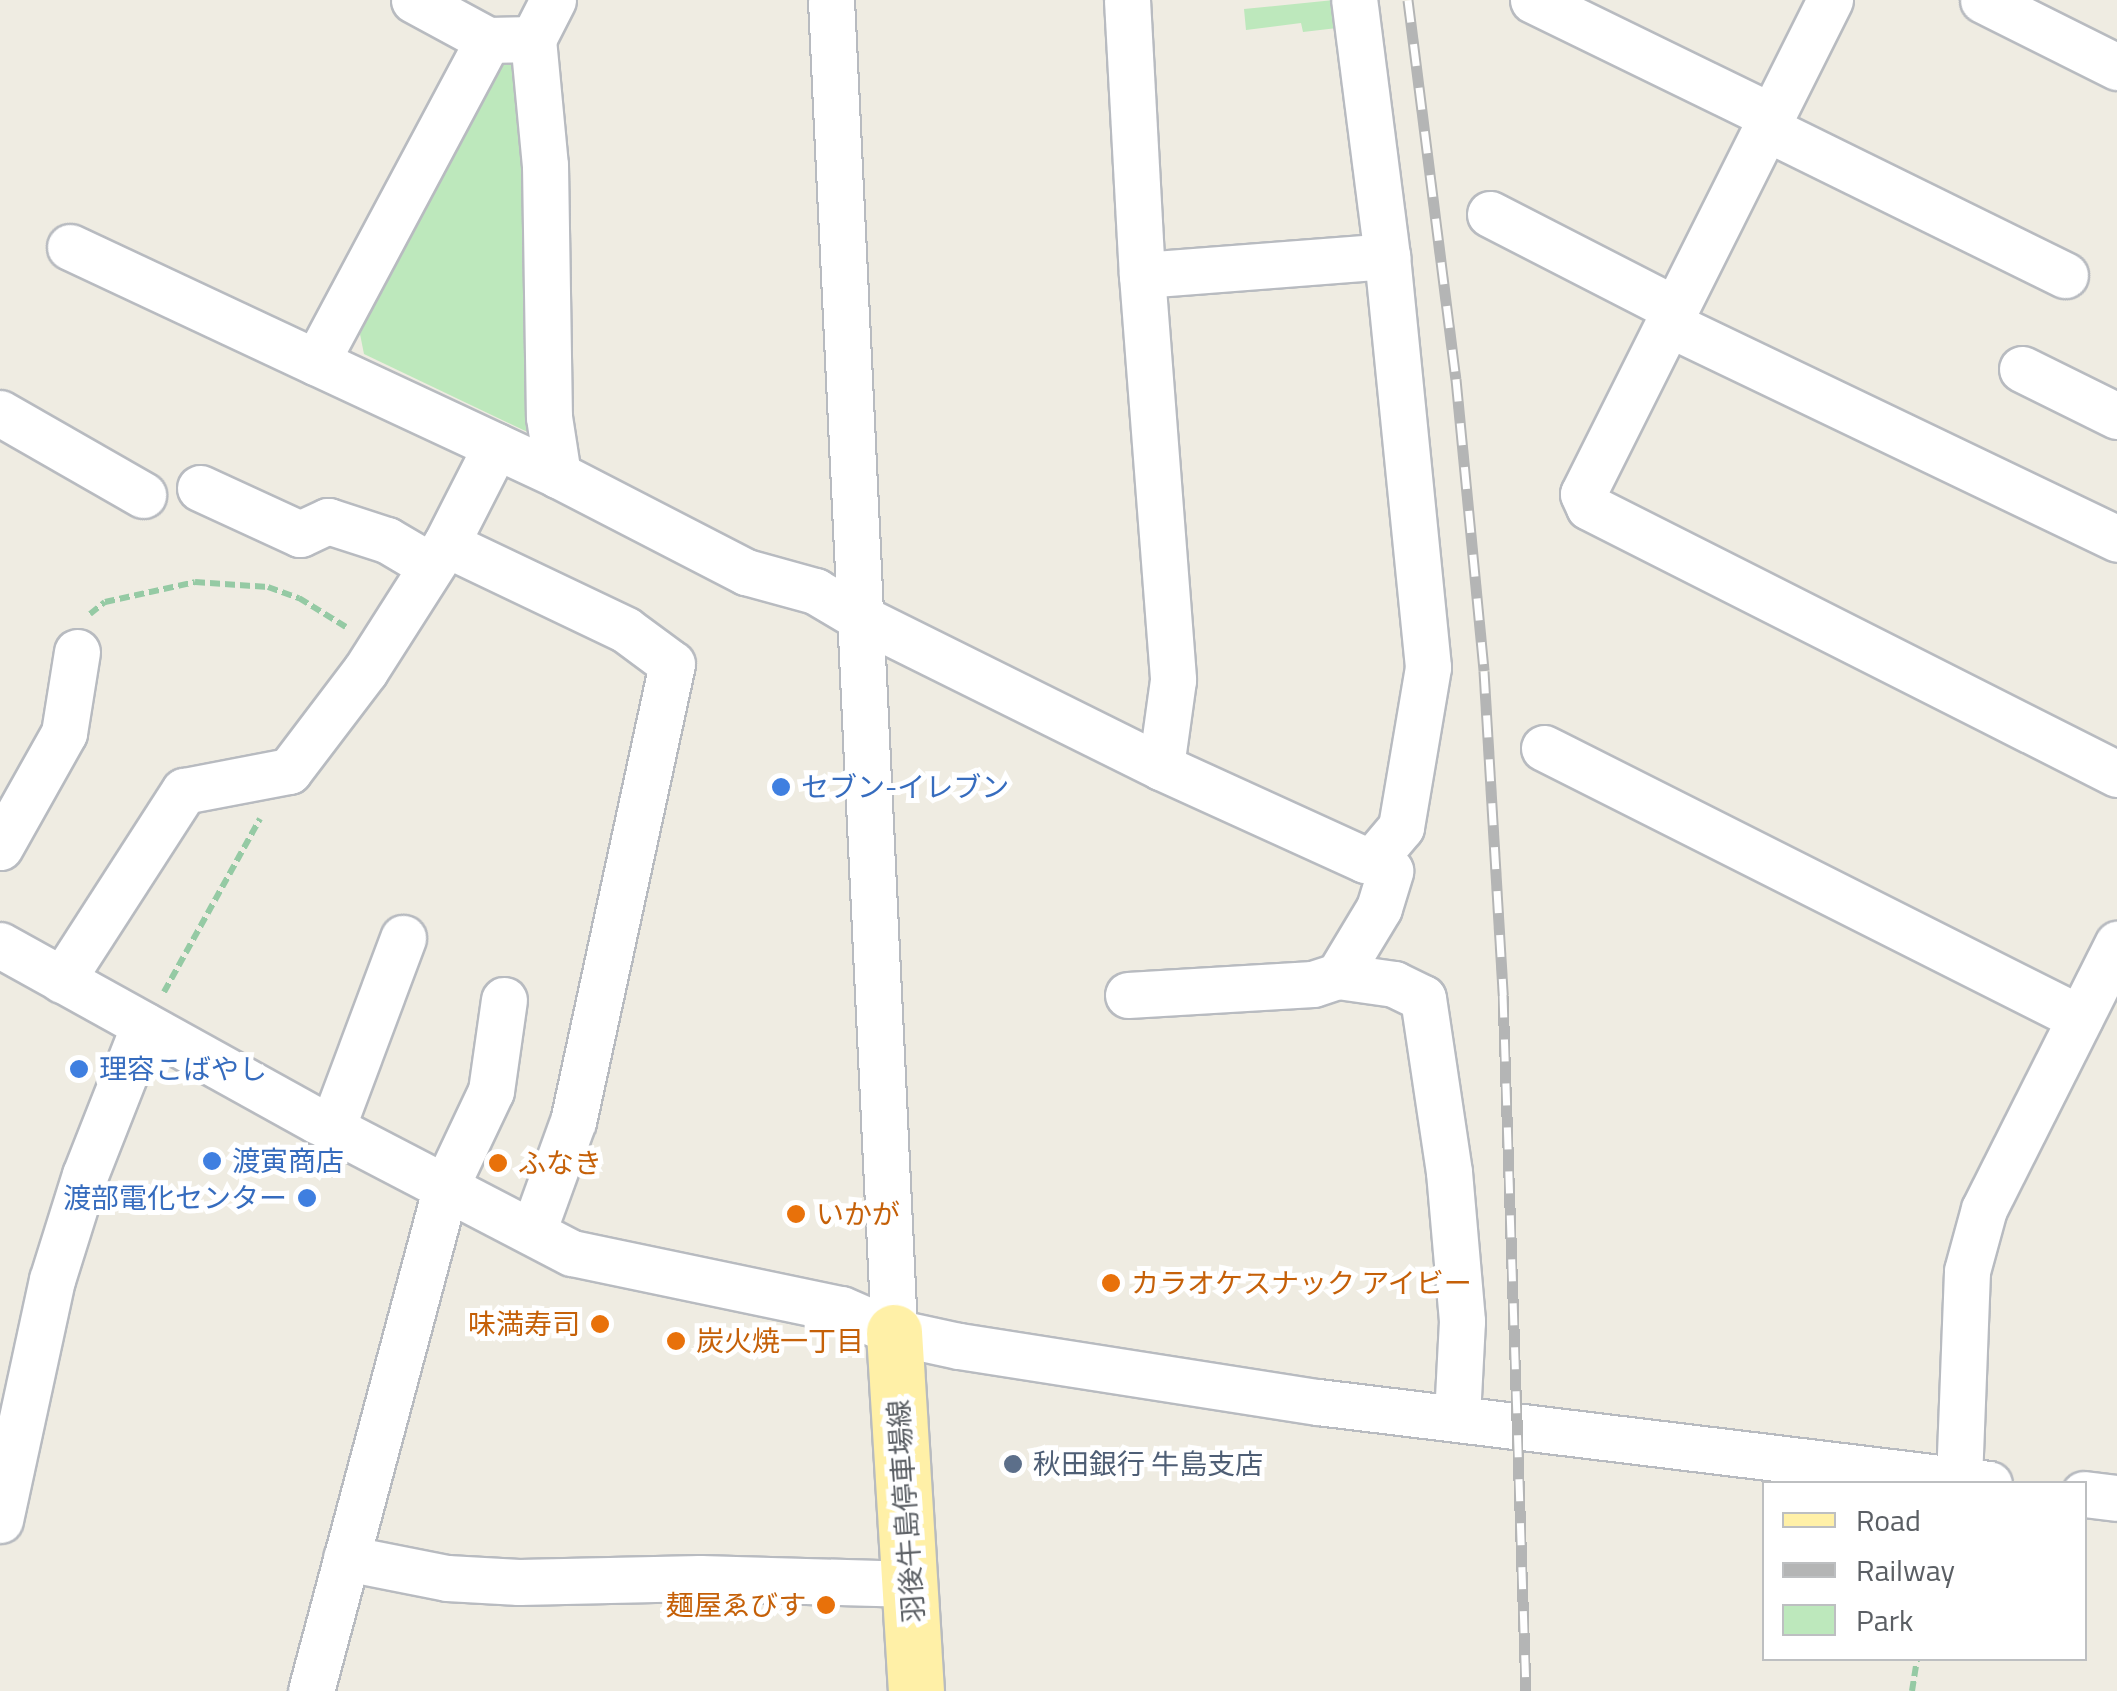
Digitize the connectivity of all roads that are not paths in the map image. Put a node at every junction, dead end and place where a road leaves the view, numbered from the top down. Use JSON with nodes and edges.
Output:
{"nodes":[{"id":1,"x":414,"y":0,"type":"edge"},
{"id":2,"x":831,"y":0,"type":"edge"},
{"id":3,"x":1127,"y":0,"type":"edge"},
{"id":4,"x":1354,"y":0,"type":"edge"},
{"id":5,"x":1533,"y":0,"type":"edge"},
{"id":6,"x":1830,"y":0,"type":"edge"},
{"id":7,"x":1983,"y":0,"type":"edge"},
{"id":8,"x":543,"y":19,"type":"edge"},
{"id":9,"x":488,"y":40,"type":"junction"},
{"id":10,"x":2117,"y":67,"type":"edge"},
{"id":11,"x":1770,"y":123,"type":"junction"},
{"id":12,"x":1490,"y":214,"type":"dead end"},
{"id":13,"x":70,"y":247,"type":"dead end"},
{"id":14,"x":1387,"y":256,"type":"junction"},
{"id":15,"x":1142,"y":275,"type":"junction"},
{"id":16,"x":2065,"y":275,"type":"dead end"},
{"id":17,"x":1672,"y":317,"type":"junction"},
{"id":18,"x":316,"y":362,"type":"junction"},
{"id":19,"x":2022,"y":369,"type":"dead end"},
{"id":20,"x":0,"y":413,"type":"edge"},
{"id":21,"x":2117,"y":416,"type":"edge"},
{"id":22,"x":496,"y":446,"type":"junction"},
{"id":23,"x":558,"y":475,"type":"junction"},
{"id":24,"x":200,"y":488,"type":"dead end"},
{"id":25,"x":144,"y":495,"type":"dead end"},
{"id":26,"x":2117,"y":539,"type":"edge"},
{"id":27,"x":438,"y":555,"type":"junction"},
{"id":28,"x":859,"y":617,"type":"junction"},
{"id":29,"x":77,"y":652,"type":"road end"},
{"id":30,"x":1544,"y":748,"type":"dead end"},
{"id":31,"x":1161,"y":768,"type":"junction"},
{"id":32,"x":2117,"y":774,"type":"edge"},
{"id":33,"x":0,"y":847,"type":"edge"},
{"id":34,"x":1374,"y":859,"type":"junction"},
{"id":35,"x":403,"y":938,"type":"dead end"},
{"id":36,"x":2117,"y":944,"type":"edge"},
{"id":37,"x":0,"y":945,"type":"edge"},
{"id":38,"x":1338,"y":976,"type":"junction"},
{"id":39,"x":62,"y":980,"type":"junction"},
{"id":40,"x":1128,"y":994,"type":"dead end"},
{"id":41,"x":504,"y":1000,"type":"dead end"},
{"id":42,"x":2080,"y":1018,"type":"junction"},
{"id":43,"x":146,"y":1025,"type":"junction"},
{"id":44,"x":332,"y":1128,"type":"junction"},
{"id":45,"x":446,"y":1186,"type":"junction"},
{"id":46,"x":534,"y":1230,"type":"junction"},
{"id":47,"x":894,"y":1332,"type":"junction"},
{"id":48,"x":1457,"y":1415,"type":"junction"},
{"id":49,"x":1966,"y":1481,"type":"edge"},
{"id":50,"x":1974,"y":1481,"type":"edge"},
{"id":51,"x":2087,"y":1494,"type":"edge"},
{"id":52,"x":2117,"y":1498,"type":"edge"},
{"id":53,"x":0,"y":1520,"type":"edge"},
{"id":54,"x":346,"y":1558,"type":"junction"},
{"id":55,"x":913,"y":1584,"type":"junction"},
{"id":56,"x":311,"y":1691,"type":"edge"},
{"id":57,"x":916,"y":1691,"type":"edge"}],
"edges":[{"from":1,"to":9,"type":"street"},
{"from":2,"to":28,"type":"street"},
{"from":3,"to":15,"type":"street"},
{"from":4,"to":14,"type":"street"},
{"from":5,"to":11,"type":"street"},
{"from":6,"to":11,"type":"street"},
{"from":7,"to":10,"type":"street"},
{"from":8,"to":9,"type":"street"},
{"from":8,"to":23,"type":"street"},
{"from":9,"to":18,"type":"street"},
{"from":11,"to":16,"type":"street"},
{"from":11,"to":17,"type":"street"},
{"from":12,"to":17,"type":"street"},
{"from":13,"to":18,"type":"street"},
{"from":14,"to":15,"type":"street"},
{"from":14,"to":34,"type":"street"},
{"from":15,"to":31,"type":"street"},
{"from":17,"to":26,"type":"street"},
{"from":17,"to":32,"type":"street"},
{"from":18,"to":22,"type":"street"},
{"from":19,"to":21,"type":"street"},
{"from":20,"to":25,"type":"street"},
{"from":22,"to":23,"type":"street"},
{"from":22,"to":27,"type":"street"},
{"from":23,"to":28,"type":"street"},
{"from":24,"to":27,"type":"street"},
{"from":27,"to":39,"type":"street"},
{"from":27,"to":46,"type":"street"},
{"from":28,"to":31,"type":"street"},
{"from":28,"to":47,"type":"street"},
{"from":29,"to":33,"type":"street"},
{"from":30,"to":42,"type":"street"},
{"from":31,"to":34,"type":"street"},
{"from":34,"to":38,"type":"street"},
{"from":35,"to":44,"type":"street"},
{"from":36,"to":42,"type":"street"},
{"from":37,"to":39,"type":"street"},
{"from":38,"to":40,"type":"street"},
{"from":38,"to":48,"type":"street"},
{"from":39,"to":43,"type":"street"},
{"from":41,"to":45,"type":"street"},
{"from":42,"to":50,"type":"street"},
{"from":43,"to":44,"type":"street"},
{"from":43,"to":53,"type":"street"},
{"from":44,"to":45,"type":"street"},
{"from":45,"to":46,"type":"street"},
{"from":45,"to":54,"type":"street"},
{"from":46,"to":47,"type":"street"},
{"from":47,"to":48,"type":"street"},
{"from":47,"to":55,"type":"main road","name":"羽後牛島停車場線"},
{"from":48,"to":49,"type":"street"},
{"from":51,"to":52,"type":"street"},
{"from":54,"to":55,"type":"street"},
{"from":54,"to":56,"type":"street"},
{"from":55,"to":57,"type":"main road","name":"羽後牛島停車場線"}]}
